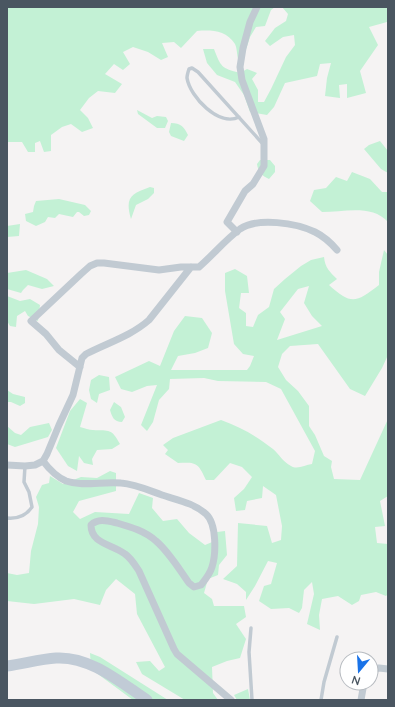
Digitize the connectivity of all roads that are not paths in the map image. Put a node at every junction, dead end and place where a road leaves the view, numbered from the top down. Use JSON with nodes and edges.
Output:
{"nodes":[{"id":1,"x":257,"y":7,"type":"edge"},
{"id":2,"x":239,"y":117,"type":"junction"},
{"id":3,"x":265,"y":146,"type":"junction"},
{"id":4,"x":237,"y":232,"type":"junction"},
{"id":5,"x":337,"y":250,"type":"dead end"},
{"id":6,"x":191,"y":267,"type":"junction"},
{"id":7,"x":80,"y":367,"type":"junction"},
{"id":8,"x":43,"y":461,"type":"junction"},
{"id":9,"x":7,"y":465,"type":"edge"},
{"id":10,"x":25,"y":466,"type":"junction"},
{"id":11,"x":7,"y":518,"type":"edge"},
{"id":12,"x":251,"y":628,"type":"dead end"},
{"id":13,"x":337,"y":637,"type":"dead end"},
{"id":14,"x":7,"y":666,"type":"edge"},
{"id":15,"x":147,"y":700,"type":"edge"},
{"id":16,"x":231,"y":700,"type":"edge"},
{"id":17,"x":252,"y":700,"type":"edge"},
{"id":18,"x":321,"y":700,"type":"edge"}],
"edges":[{"from":1,"to":3,"type":"street"},
{"from":2,"to":2,"type":"lane"},
{"from":2,"to":3,"type":"lane"},
{"from":3,"to":4,"type":"street"},
{"from":4,"to":5,"type":"street"},
{"from":4,"to":6,"type":"street"},
{"from":6,"to":7,"type":"street"},
{"from":6,"to":7,"type":"street"},
{"from":7,"to":8,"type":"street"},
{"from":8,"to":10,"type":"street"},
{"from":8,"to":16,"type":"street"},
{"from":9,"to":10,"type":"street"},
{"from":10,"to":11,"type":"lane"},
{"from":12,"to":17,"type":"lane"},
{"from":13,"to":18,"type":"lane"},
{"from":14,"to":15,"type":"main road"}]}
